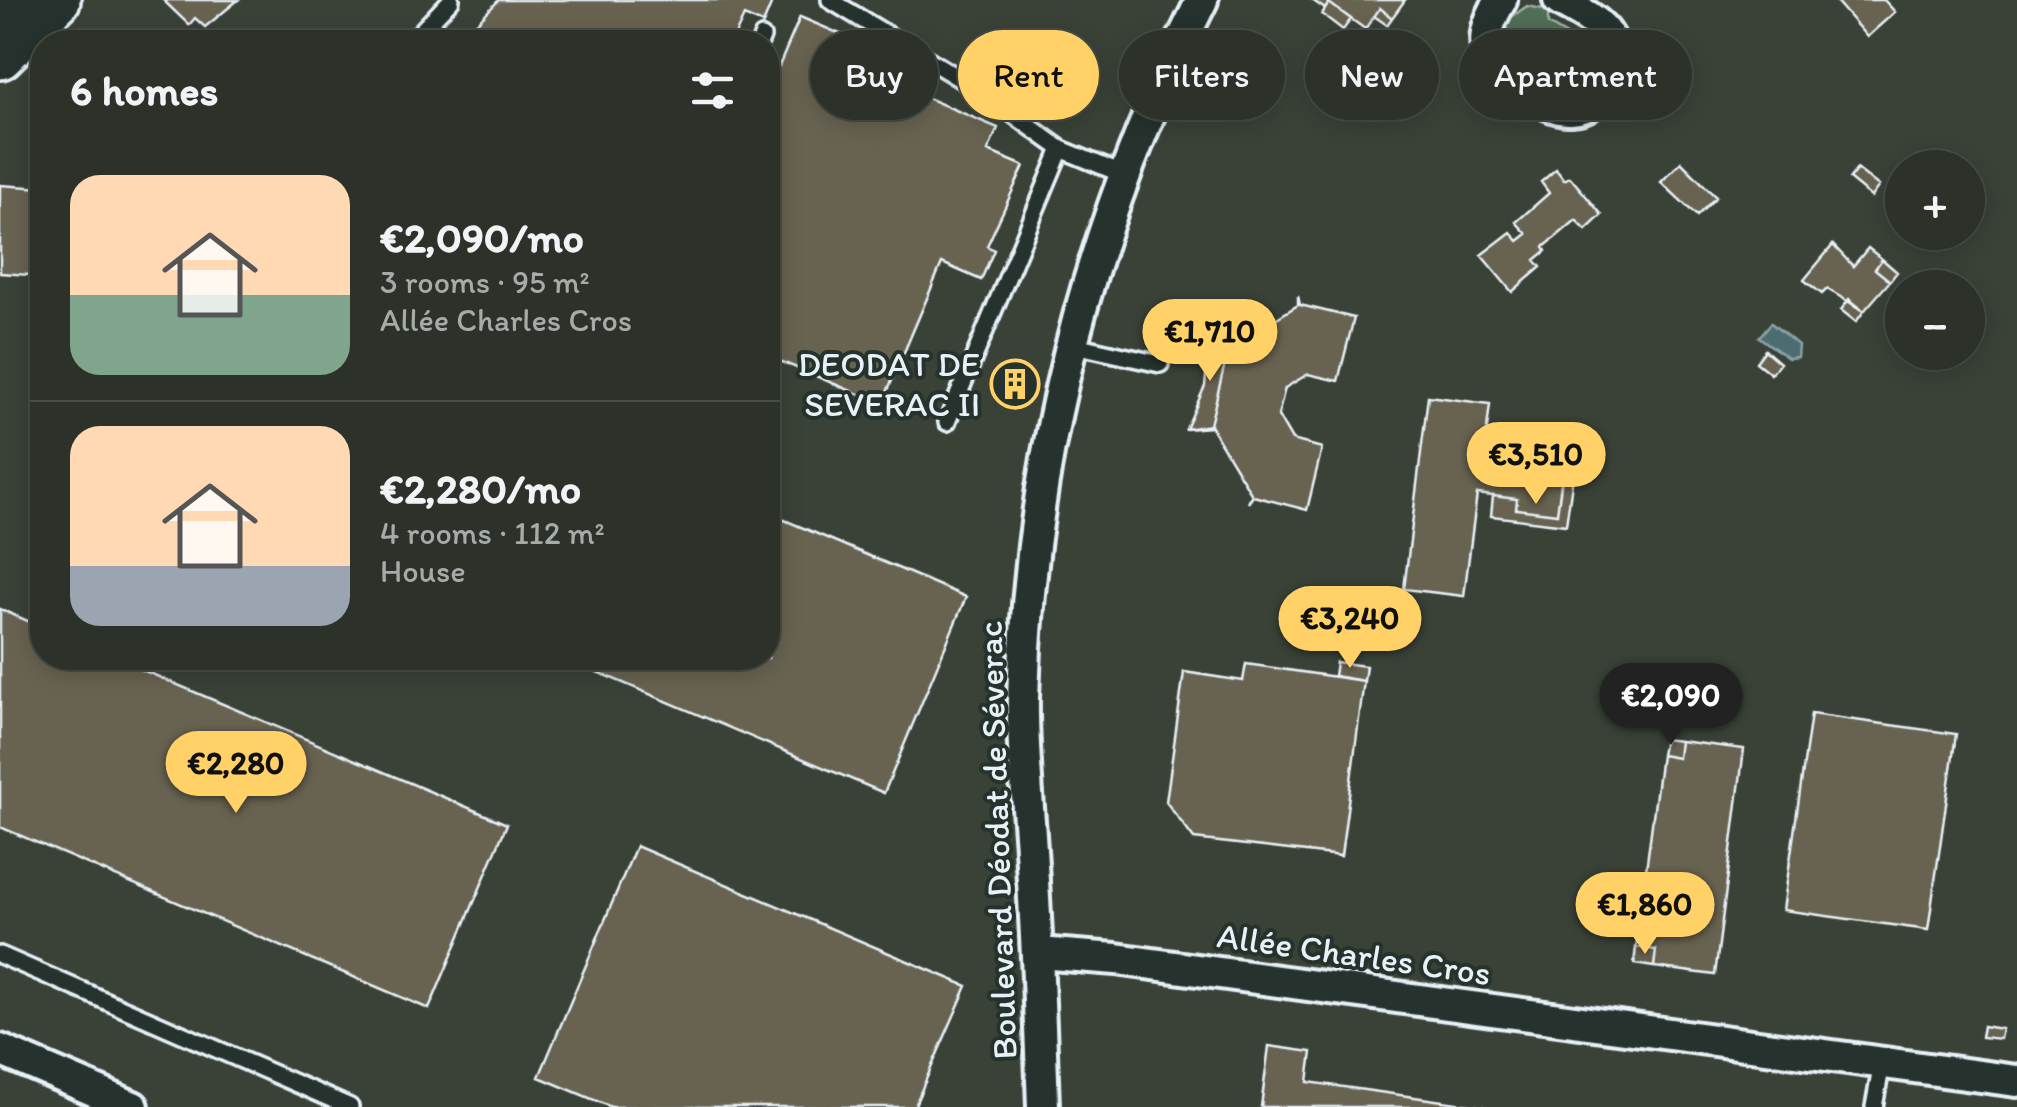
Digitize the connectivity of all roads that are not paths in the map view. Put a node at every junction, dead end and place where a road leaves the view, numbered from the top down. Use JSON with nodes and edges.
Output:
{"nodes":[{"id":1,"x":12,"y":0,"type":"edge"},
{"id":2,"x":57,"y":0,"type":"edge"},
{"id":3,"x":451,"y":0,"type":"edge"},
{"id":4,"x":830,"y":0,"type":"edge"},
{"id":5,"x":1202,"y":0,"type":"edge"},
{"id":6,"x":1501,"y":0,"type":"edge"},
{"id":7,"x":1559,"y":0,"type":"edge"},
{"id":8,"x":0,"y":12,"type":"edge"},
{"id":9,"x":422,"y":30,"type":"edge"},
{"id":10,"x":0,"y":56,"type":"edge"},
{"id":11,"x":1061,"y":150,"type":"junction"},
{"id":12,"x":1124,"y":175,"type":"junction"},
{"id":13,"x":1070,"y":344,"type":"junction"},
{"id":14,"x":1160,"y":364,"type":"dead end"},
{"id":15,"x":947,"y":422,"type":"dead end"},
{"id":16,"x":1038,"y":953,"type":"junction"},
{"id":17,"x":0,"y":956,"type":"edge"},
{"id":18,"x":0,"y":1050,"type":"edge"},
{"id":19,"x":1882,"y":1063,"type":"junction"},
{"id":20,"x":2017,"y":1082,"type":"edge"},
{"id":21,"x":133,"y":1107,"type":"edge"},
{"id":22,"x":350,"y":1107,"type":"edge"},
{"id":23,"x":1043,"y":1107,"type":"edge"},
{"id":24,"x":1874,"y":1107,"type":"edge"}],
"edges":[{"from":1,"to":8,"type":"main road"},
{"from":2,"to":10,"type":"main road"},
{"from":3,"to":9,"type":"lane"},
{"from":4,"to":11,"type":"lane"},
{"from":5,"to":12,"type":"street","name":"Boulevard Déodat de Séverac"},
{"from":6,"to":7,"type":"street"},
{"from":11,"to":12,"type":"lane"},
{"from":11,"to":15,"type":"lane"},
{"from":12,"to":13,"type":"street","name":"Boulevard Déodat de Séverac"},
{"from":13,"to":14,"type":"lane"},
{"from":13,"to":16,"type":"street","name":"Boulevard Déodat de Séverac"},
{"from":16,"to":19,"type":"street","name":"Allée Charles Cros"},
{"from":16,"to":23,"type":"street","name":"Boulevard Déodat de Séverac"},
{"from":17,"to":22,"type":"lane"},
{"from":18,"to":21,"type":"street"},
{"from":19,"to":20,"type":"street","name":"Allée Charles Cros"},
{"from":19,"to":24,"type":"lane"}]}
